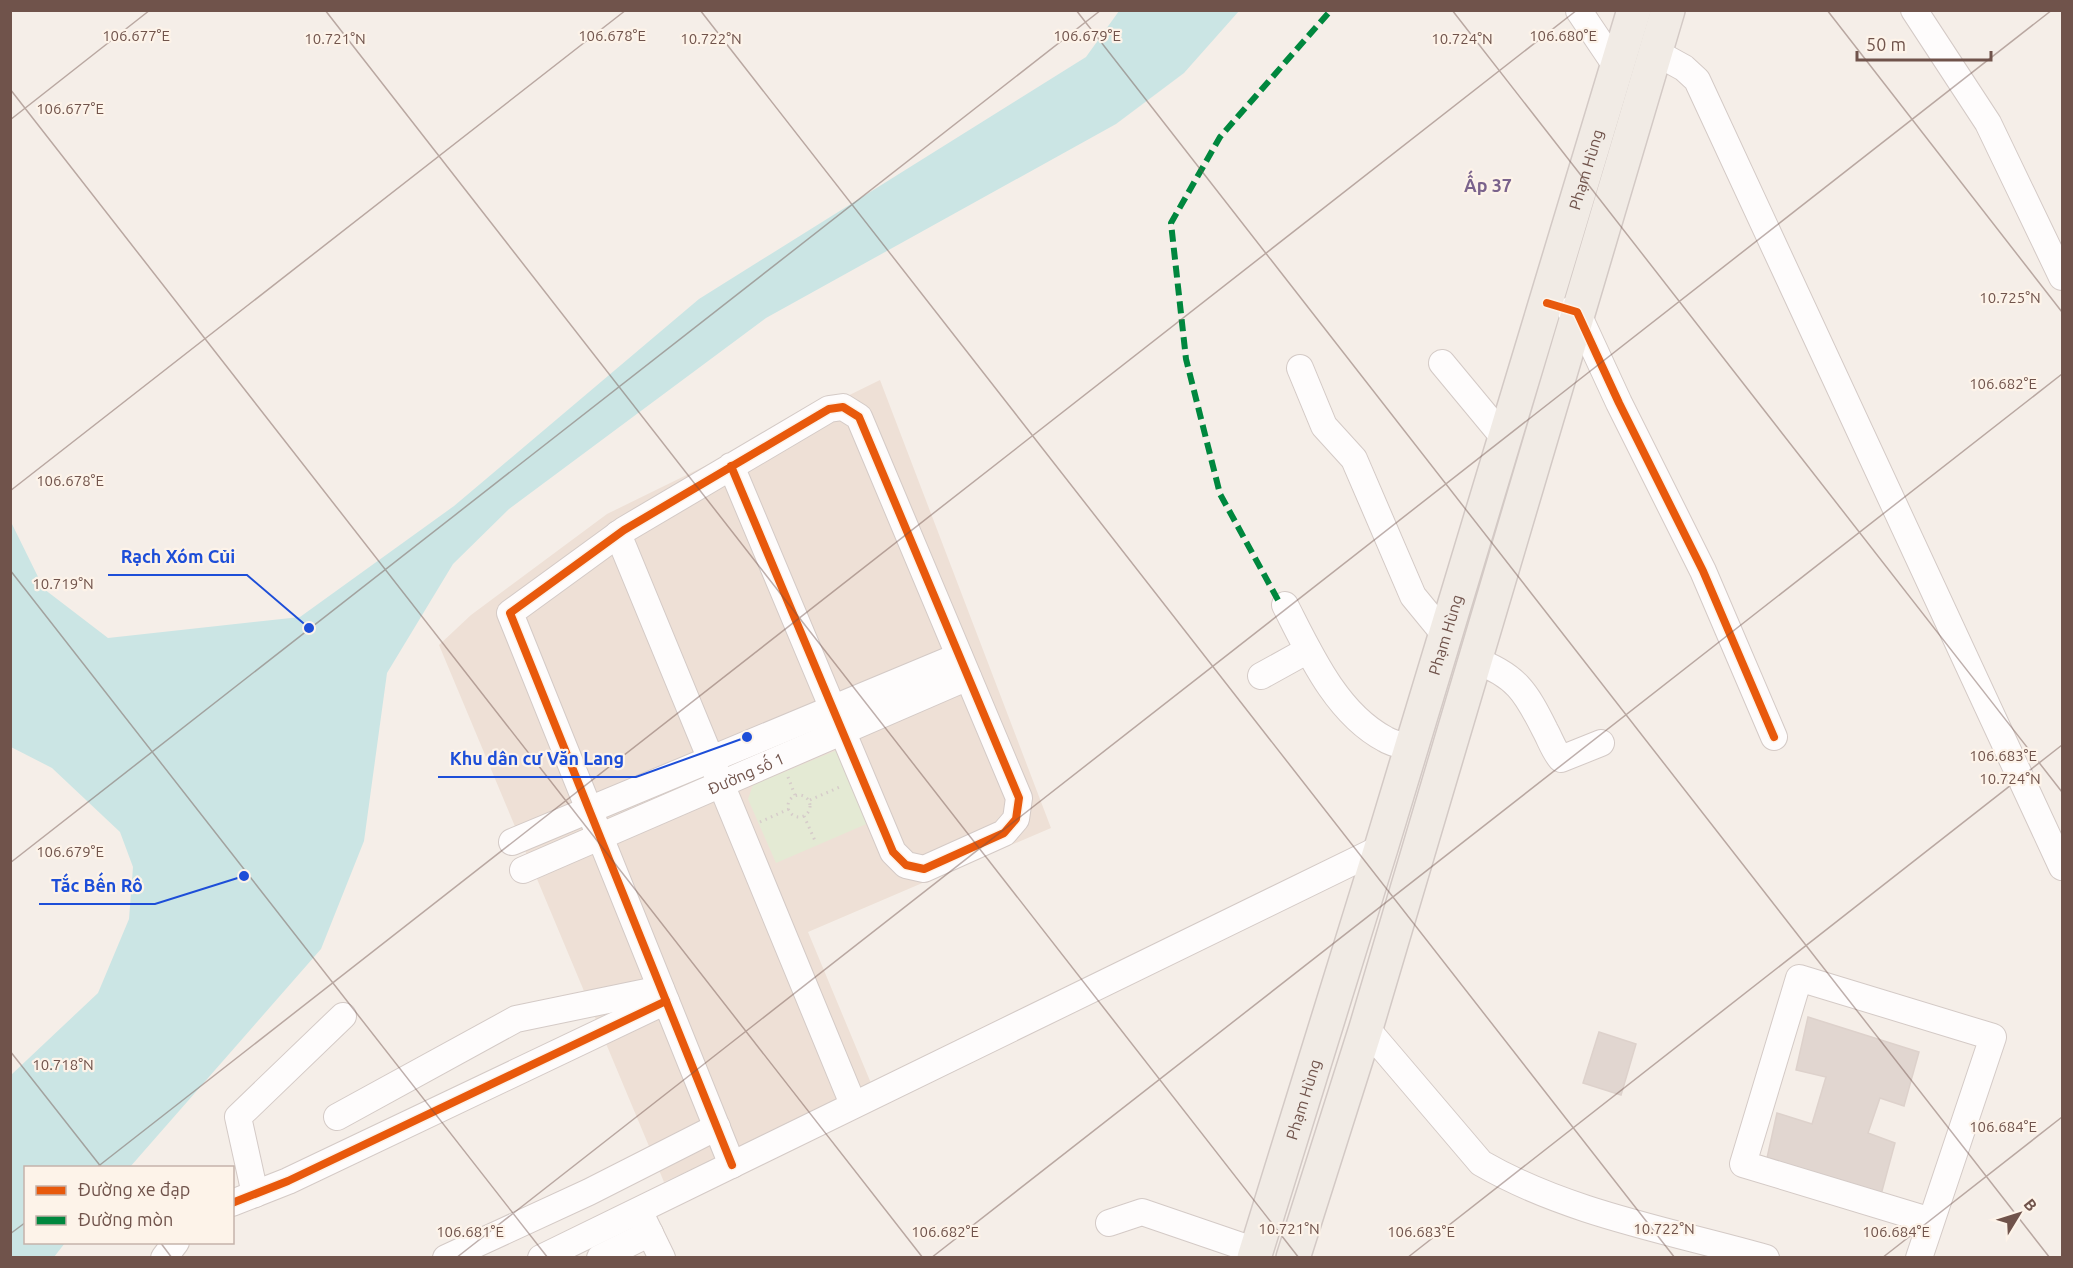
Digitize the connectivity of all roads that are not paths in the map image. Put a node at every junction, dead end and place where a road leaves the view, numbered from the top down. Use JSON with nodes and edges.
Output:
{"nodes":[{"id":1,"x":1634,"y":10,"type":"edge"},
{"id":2,"x":1668,"y":10,"type":"edge"},
{"id":3,"x":1914,"y":10,"type":"edge"},
{"id":4,"x":1579,"y":11,"type":"edge"},
{"id":5,"x":1655,"y":52,"type":"junction"},
{"id":6,"x":1616,"y":66,"type":"junction"},
{"id":7,"x":2062,"y":277,"type":"edge"},
{"id":8,"x":1562,"y":308,"type":"junction"},
{"id":9,"x":1442,"y":363,"type":"dead end"},
{"id":10,"x":1300,"y":368,"type":"dead end"},
{"id":11,"x":1505,"y":439,"type":"junction"},
{"id":12,"x":731,"y":466,"type":"junction"},
{"id":13,"x":618,"y":534,"type":"junction"},
{"id":14,"x":1285,"y":605,"type":"dead end"},
{"id":15,"x":1445,"y":635,"type":"junction"},
{"id":16,"x":1308,"y":650,"type":"junction"},
{"id":17,"x":1474,"y":660,"type":"junction"},
{"id":18,"x":964,"y":667,"type":"junction"},
{"id":19,"x":1262,"y":676,"type":"dead end"},
{"id":20,"x":836,"y":721,"type":"junction"},
{"id":21,"x":1774,"y":737,"type":"dead end"},
{"id":22,"x":1601,"y":743,"type":"dead end"},
{"id":23,"x":1412,"y":747,"type":"junction"},
{"id":24,"x":711,"y":759,"type":"junction"},
{"id":25,"x":722,"y":784,"type":"junction"},
{"id":26,"x":590,"y":810,"type":"junction"},
{"id":27,"x":600,"y":837,"type":"junction"},
{"id":28,"x":512,"y":842,"type":"dead end"},
{"id":29,"x":1381,"y":848,"type":"junction"},
{"id":30,"x":2062,"y":867,"type":"edge"},
{"id":31,"x":523,"y":870,"type":"dead end"},
{"id":32,"x":664,"y":995,"type":"junction"},
{"id":33,"x":344,"y":1016,"type":"dead end"},
{"id":34,"x":1366,"y":1028,"type":"junction"},
{"id":35,"x":853,"y":1104,"type":"junction"},
{"id":36,"x":337,"y":1117,"type":"dead end"},
{"id":37,"x":717,"y":1127,"type":"junction"},
{"id":38,"x":732,"y":1165,"type":"junction"},
{"id":39,"x":244,"y":1198,"type":"edge"},
{"id":40,"x":639,"y":1210,"type":"junction"},
{"id":41,"x":1931,"y":1221,"type":"junction"},
{"id":42,"x":1109,"y":1223,"type":"dead end"},
{"id":43,"x":650,"y":1233,"type":"junction"},
{"id":44,"x":174,"y":1244,"type":"edge"},
{"id":45,"x":1255,"y":1254,"type":"edge"},
{"id":46,"x":164,"y":1257,"type":"edge"},
{"id":47,"x":446,"y":1257,"type":"edge"},
{"id":48,"x":541,"y":1257,"type":"edge"},
{"id":49,"x":600,"y":1257,"type":"edge"},
{"id":50,"x":662,"y":1257,"type":"edge"},
{"id":51,"x":1293,"y":1257,"type":"edge"},
{"id":52,"x":1766,"y":1257,"type":"edge"},
{"id":53,"x":1919,"y":1257,"type":"edge"}],
"edges":[{"from":1,"to":6,"type":"main road","name":"Phạm Hùng"},
{"from":2,"to":5,"type":"main road","name":"Phạm Hùng"},
{"from":3,"to":7,"type":"street"},
{"from":4,"to":6,"type":"street"},
{"from":5,"to":8,"type":"main road","name":"Phạm Hùng"},
{"from":5,"to":30,"type":"street"},
{"from":6,"to":8,"type":"main road","name":"Phạm Hùng"},
{"from":8,"to":11,"type":"main road","name":"Phạm Hùng"},
{"from":8,"to":17,"type":"main road","name":"Phạm Hùng"},
{"from":8,"to":21,"type":"street"},
{"from":9,"to":11,"type":"street"},
{"from":10,"to":15,"type":"street"},
{"from":11,"to":15,"type":"main road","name":"Phạm Hùng"},
{"from":12,"to":13,"type":"street"},
{"from":12,"to":18,"type":"street"},
{"from":12,"to":20,"type":"street"},
{"from":13,"to":24,"type":"street"},
{"from":13,"to":26,"type":"street"},
{"from":14,"to":16,"type":"street"},
{"from":15,"to":23,"type":"main road","name":"Phạm Hùng"},
{"from":16,"to":19,"type":"street"},
{"from":16,"to":23,"type":"street"},
{"from":17,"to":22,"type":"street"},
{"from":17,"to":34,"type":"main road","name":"Phạm Hùng"},
{"from":18,"to":20,"type":"street"},
{"from":18,"to":20,"type":"street"},
{"from":20,"to":24,"type":"street"},
{"from":20,"to":25,"type":"street","name":"Đường số 1"},
{"from":23,"to":29,"type":"main road","name":"Phạm Hùng"},
{"from":24,"to":25,"type":"street"},
{"from":24,"to":26,"type":"street"},
{"from":25,"to":27,"type":"street","name":"Đường số 1"},
{"from":25,"to":35,"type":"street"},
{"from":26,"to":27,"type":"street"},
{"from":26,"to":28,"type":"street"},
{"from":27,"to":31,"type":"street","name":"Đường số 1"},
{"from":27,"to":32,"type":"street"},
{"from":29,"to":35,"type":"street"},
{"from":29,"to":45,"type":"main road","name":"Phạm Hùng"},
{"from":32,"to":36,"type":"street"},
{"from":32,"to":37,"type":"street"},
{"from":32,"to":39,"type":"street"},
{"from":33,"to":39,"type":"street"},
{"from":34,"to":51,"type":"main road","name":"Phạm Hùng"},
{"from":34,"to":52,"type":"street"},
{"from":35,"to":38,"type":"street"},
{"from":37,"to":38,"type":"street"},
{"from":37,"to":47,"type":"street"},
{"from":38,"to":40,"type":"street"},
{"from":40,"to":43,"type":"street"},
{"from":40,"to":48,"type":"street"},
{"from":41,"to":41,"type":"street"},
{"from":41,"to":53,"type":"street"},
{"from":42,"to":45,"type":"street"},
{"from":43,"to":49,"type":"street"},
{"from":43,"to":50,"type":"street"},
{"from":44,"to":46,"type":"street"}]}
